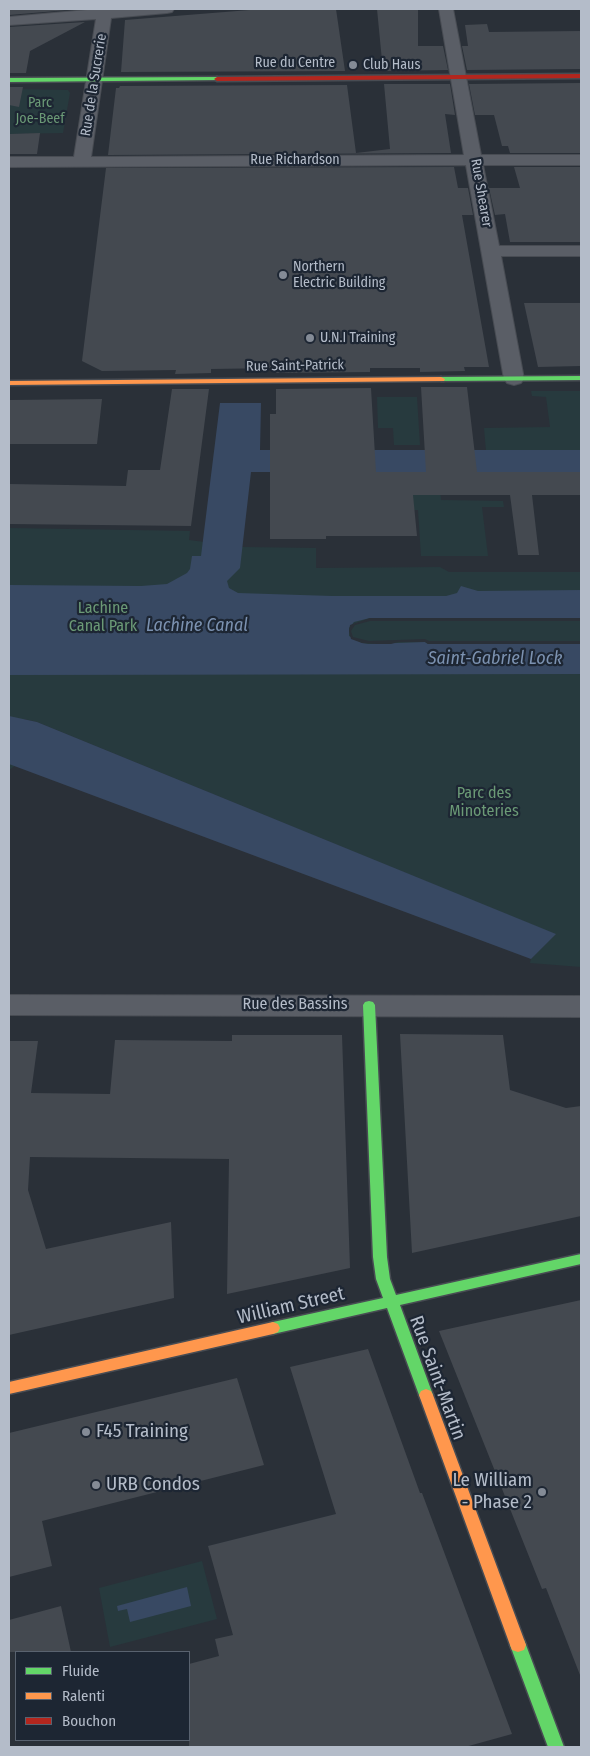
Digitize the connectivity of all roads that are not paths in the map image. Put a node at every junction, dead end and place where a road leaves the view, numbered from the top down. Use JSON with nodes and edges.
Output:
{"nodes":[{"id":1,"x":167,"y":9,"type":"edge"},
{"id":2,"x":446,"y":9,"type":"edge"},
{"id":3,"x":105,"y":11,"type":"edge"},
{"id":4,"x":9,"y":21,"type":"edge"},
{"id":5,"x":581,"y":76,"type":"edge"},
{"id":6,"x":459,"y":77,"type":"junction"},
{"id":7,"x":9,"y":80,"type":"edge"},
{"id":8,"x":95,"y":80,"type":"junction"},
{"id":9,"x":475,"y":160,"type":"junction"},
{"id":10,"x":581,"y":160,"type":"edge"},
{"id":11,"x":9,"y":162,"type":"edge"},
{"id":12,"x":82,"y":162,"type":"junction"},
{"id":13,"x":492,"y":251,"type":"junction"},
{"id":14,"x":581,"y":251,"type":"edge"},
{"id":15,"x":581,"y":378,"type":"edge"},
{"id":16,"x":514,"y":379,"type":"junction"},
{"id":17,"x":9,"y":383,"type":"edge"},
{"id":18,"x":9,"y":1005,"type":"edge"},
{"id":19,"x":368,"y":1005,"type":"junction"},
{"id":20,"x":581,"y":1007,"type":"edge"},
{"id":21,"x":581,"y":1258,"type":"edge"},
{"id":22,"x":390,"y":1302,"type":"junction"},
{"id":23,"x":9,"y":1388,"type":"edge"},
{"id":24,"x":556,"y":1747,"type":"edge"}],
"edges":[{"from":1,"to":3,"type":"street"},
{"from":2,"to":6,"type":"street","name":"Rue Shearer"},
{"from":3,"to":4,"type":"street"},
{"from":3,"to":8,"type":"street","name":"Rue de la Sucrerie"},
{"from":5,"to":6,"type":"street","name":"Rue du Centre"},
{"from":6,"to":8,"type":"street","name":"Rue du Centre"},
{"from":6,"to":9,"type":"street","name":"Rue Shearer"},
{"from":7,"to":8,"type":"street","name":"Rue du Centre"},
{"from":8,"to":12,"type":"street","name":"Rue de la Sucrerie"},
{"from":9,"to":10,"type":"street","name":"Rue Richardson"},
{"from":9,"to":12,"type":"street","name":"Rue Richardson"},
{"from":9,"to":13,"type":"street","name":"Rue Shearer"},
{"from":11,"to":12,"type":"street","name":"Rue Richardson"},
{"from":13,"to":14,"type":"street"},
{"from":13,"to":16,"type":"street","name":"Rue Shearer"},
{"from":15,"to":16,"type":"street","name":"Rue Saint-Patrick"},
{"from":16,"to":17,"type":"street","name":"Rue Saint-Patrick"},
{"from":18,"to":19,"type":"street","name":"Rue des Bassins"},
{"from":19,"to":20,"type":"street","name":"Rue des Bassins"},
{"from":19,"to":22,"type":"street","name":"Rue Saint-Martin"},
{"from":21,"to":22,"type":"street","name":"William Street"},
{"from":22,"to":23,"type":"street","name":"William Street"},
{"from":22,"to":24,"type":"street","name":"Rue Saint-Martin"}]}
